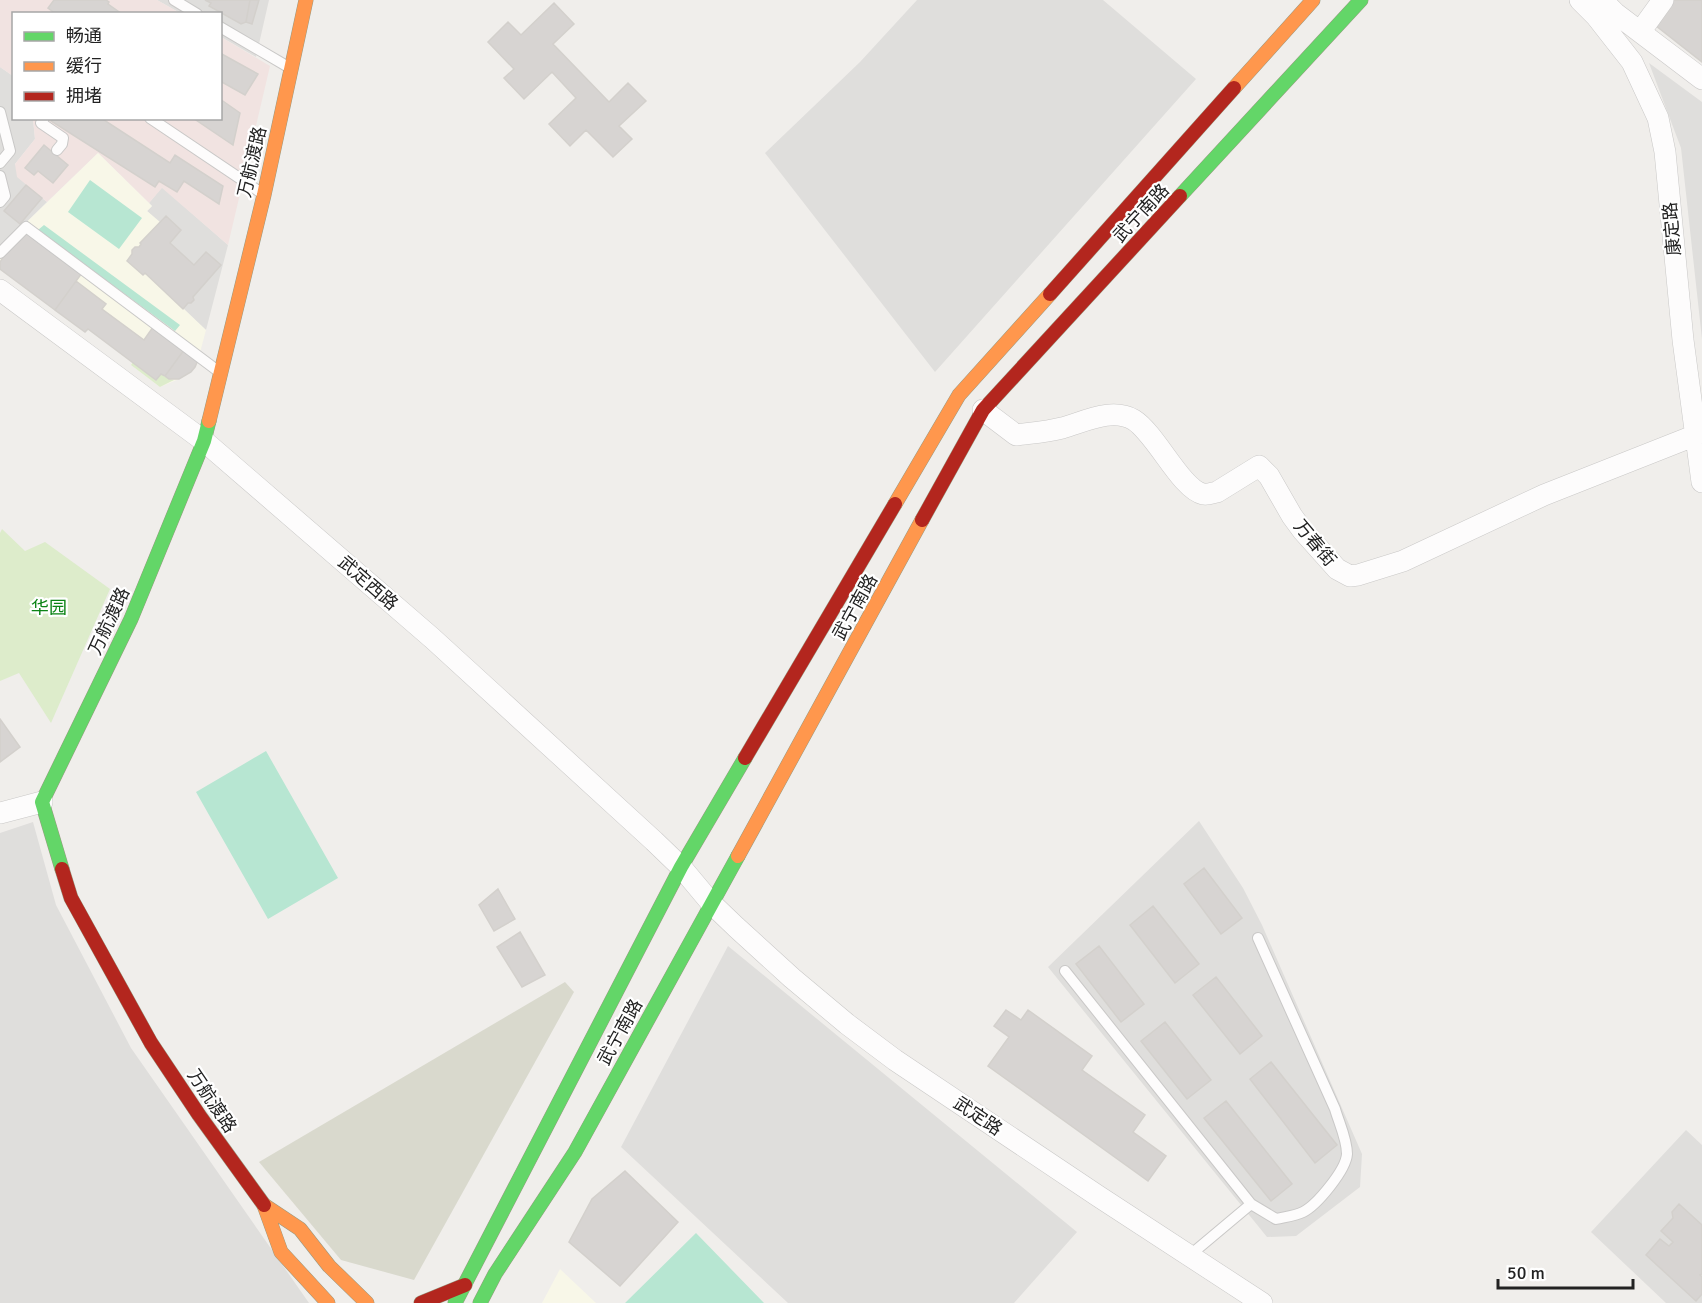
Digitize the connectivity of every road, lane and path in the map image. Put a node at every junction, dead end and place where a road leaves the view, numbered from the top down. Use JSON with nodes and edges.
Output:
{"nodes":[{"id":1,"x":174,"y":0,"type":"edge"},
{"id":2,"x":306,"y":0,"type":"edge"},
{"id":3,"x":1313,"y":0,"type":"edge"},
{"id":4,"x":1361,"y":0,"type":"edge"},
{"id":5,"x":1581,"y":0,"type":"edge"},
{"id":6,"x":1602,"y":0,"type":"edge"},
{"id":7,"x":1663,"y":0,"type":"edge"},
{"id":8,"x":194,"y":12,"type":"edge"},
{"id":9,"x":222,"y":28,"type":"edge"},
{"id":10,"x":1640,"y":32,"type":"junction"},
{"id":11,"x":291,"y":69,"type":"junction"},
{"id":12,"x":1702,"y":79,"type":"edge"},
{"id":13,"x":0,"y":112,"type":"edge"},
{"id":14,"x":43,"y":120,"type":"edge"},
{"id":15,"x":153,"y":120,"type":"edge"},
{"id":16,"x":57,"y":150,"type":"dead end"},
{"id":17,"x":0,"y":163,"type":"edge"},
{"id":18,"x":0,"y":176,"type":"edge"},
{"id":19,"x":264,"y":195,"type":"junction"},
{"id":20,"x":0,"y":202,"type":"edge"},
{"id":21,"x":0,"y":253,"type":"edge"},
{"id":22,"x":0,"y":290,"type":"edge"},
{"id":23,"x":220,"y":373,"type":"junction"},
{"id":24,"x":984,"y":410,"type":"junction"},
{"id":25,"x":1696,"y":435,"type":"junction"},
{"id":26,"x":204,"y":441,"type":"junction"},
{"id":27,"x":1702,"y":482,"type":"edge"},
{"id":28,"x":42,"y":802,"type":"junction"},
{"id":29,"x":0,"y":813,"type":"edge"},
{"id":30,"x":681,"y":867,"type":"junction"},
{"id":31,"x":712,"y":903,"type":"junction"},
{"id":32,"x":1258,"y":938,"type":"dead end"},
{"id":33,"x":1065,"y":971,"type":"dead end"},
{"id":34,"x":1251,"y":1204,"type":"junction"},
{"id":35,"x":264,"y":1205,"type":"junction"},
{"id":36,"x":1190,"y":1256,"type":"junction"},
{"id":37,"x":465,"y":1286,"type":"junction"},
{"id":38,"x":328,"y":1303,"type":"edge"},
{"id":39,"x":367,"y":1303,"type":"edge"},
{"id":40,"x":421,"y":1303,"type":"edge"},
{"id":41,"x":455,"y":1303,"type":"edge"},
{"id":42,"x":480,"y":1303,"type":"edge"},
{"id":43,"x":1262,"y":1303,"type":"edge"}],
"edges":[{"from":1,"to":8,"type":"lane"},
{"from":2,"to":11,"type":"main road","name":"万航渡路"},
{"from":3,"to":30,"type":"main road","name":"武宁南路"},
{"from":4,"to":24,"type":"main road","name":"武宁南路"},
{"from":5,"to":25,"type":"street","name":"康定路"},
{"from":6,"to":10,"type":"street"},
{"from":7,"to":10,"type":"street"},
{"from":9,"to":11,"type":"lane"},
{"from":10,"to":12,"type":"street"},
{"from":11,"to":19,"type":"main road","name":"万航渡路"},
{"from":13,"to":17,"type":"lane"},
{"from":14,"to":16,"type":"lane"},
{"from":15,"to":19,"type":"lane"},
{"from":18,"to":20,"type":"lane"},
{"from":19,"to":23,"type":"main road","name":"万航渡路"},
{"from":21,"to":23,"type":"lane"},
{"from":22,"to":26,"type":"street","name":"武定西路"},
{"from":23,"to":26,"type":"main road","name":"万航渡路"},
{"from":24,"to":25,"type":"street","name":"万春街"},
{"from":24,"to":31,"type":"main road","name":"武宁南路"},
{"from":25,"to":27,"type":"street","name":"康定路"},
{"from":26,"to":28,"type":"main road","name":"万航渡路"},
{"from":26,"to":30,"type":"street","name":"武定西路"},
{"from":28,"to":29,"type":"street"},
{"from":28,"to":35,"type":"main road","name":"万航渡路"},
{"from":30,"to":31,"type":"street","name":"武定西路"},
{"from":30,"to":37,"type":"main road","name":"武宁南路"},
{"from":31,"to":36,"type":"street","name":"武定路"},
{"from":31,"to":42,"type":"main road","name":"武宁南路"},
{"from":32,"to":34,"type":"lane"},
{"from":33,"to":34,"type":"lane"},
{"from":34,"to":36,"type":"lane"},
{"from":35,"to":38,"type":"main road","name":"万航渡路"},
{"from":35,"to":39,"type":"main road","name":"万航渡路"},
{"from":36,"to":43,"type":"street","name":"武定路"},
{"from":37,"to":40,"type":"main road"},
{"from":37,"to":41,"type":"main road","name":"武宁南路"}]}
